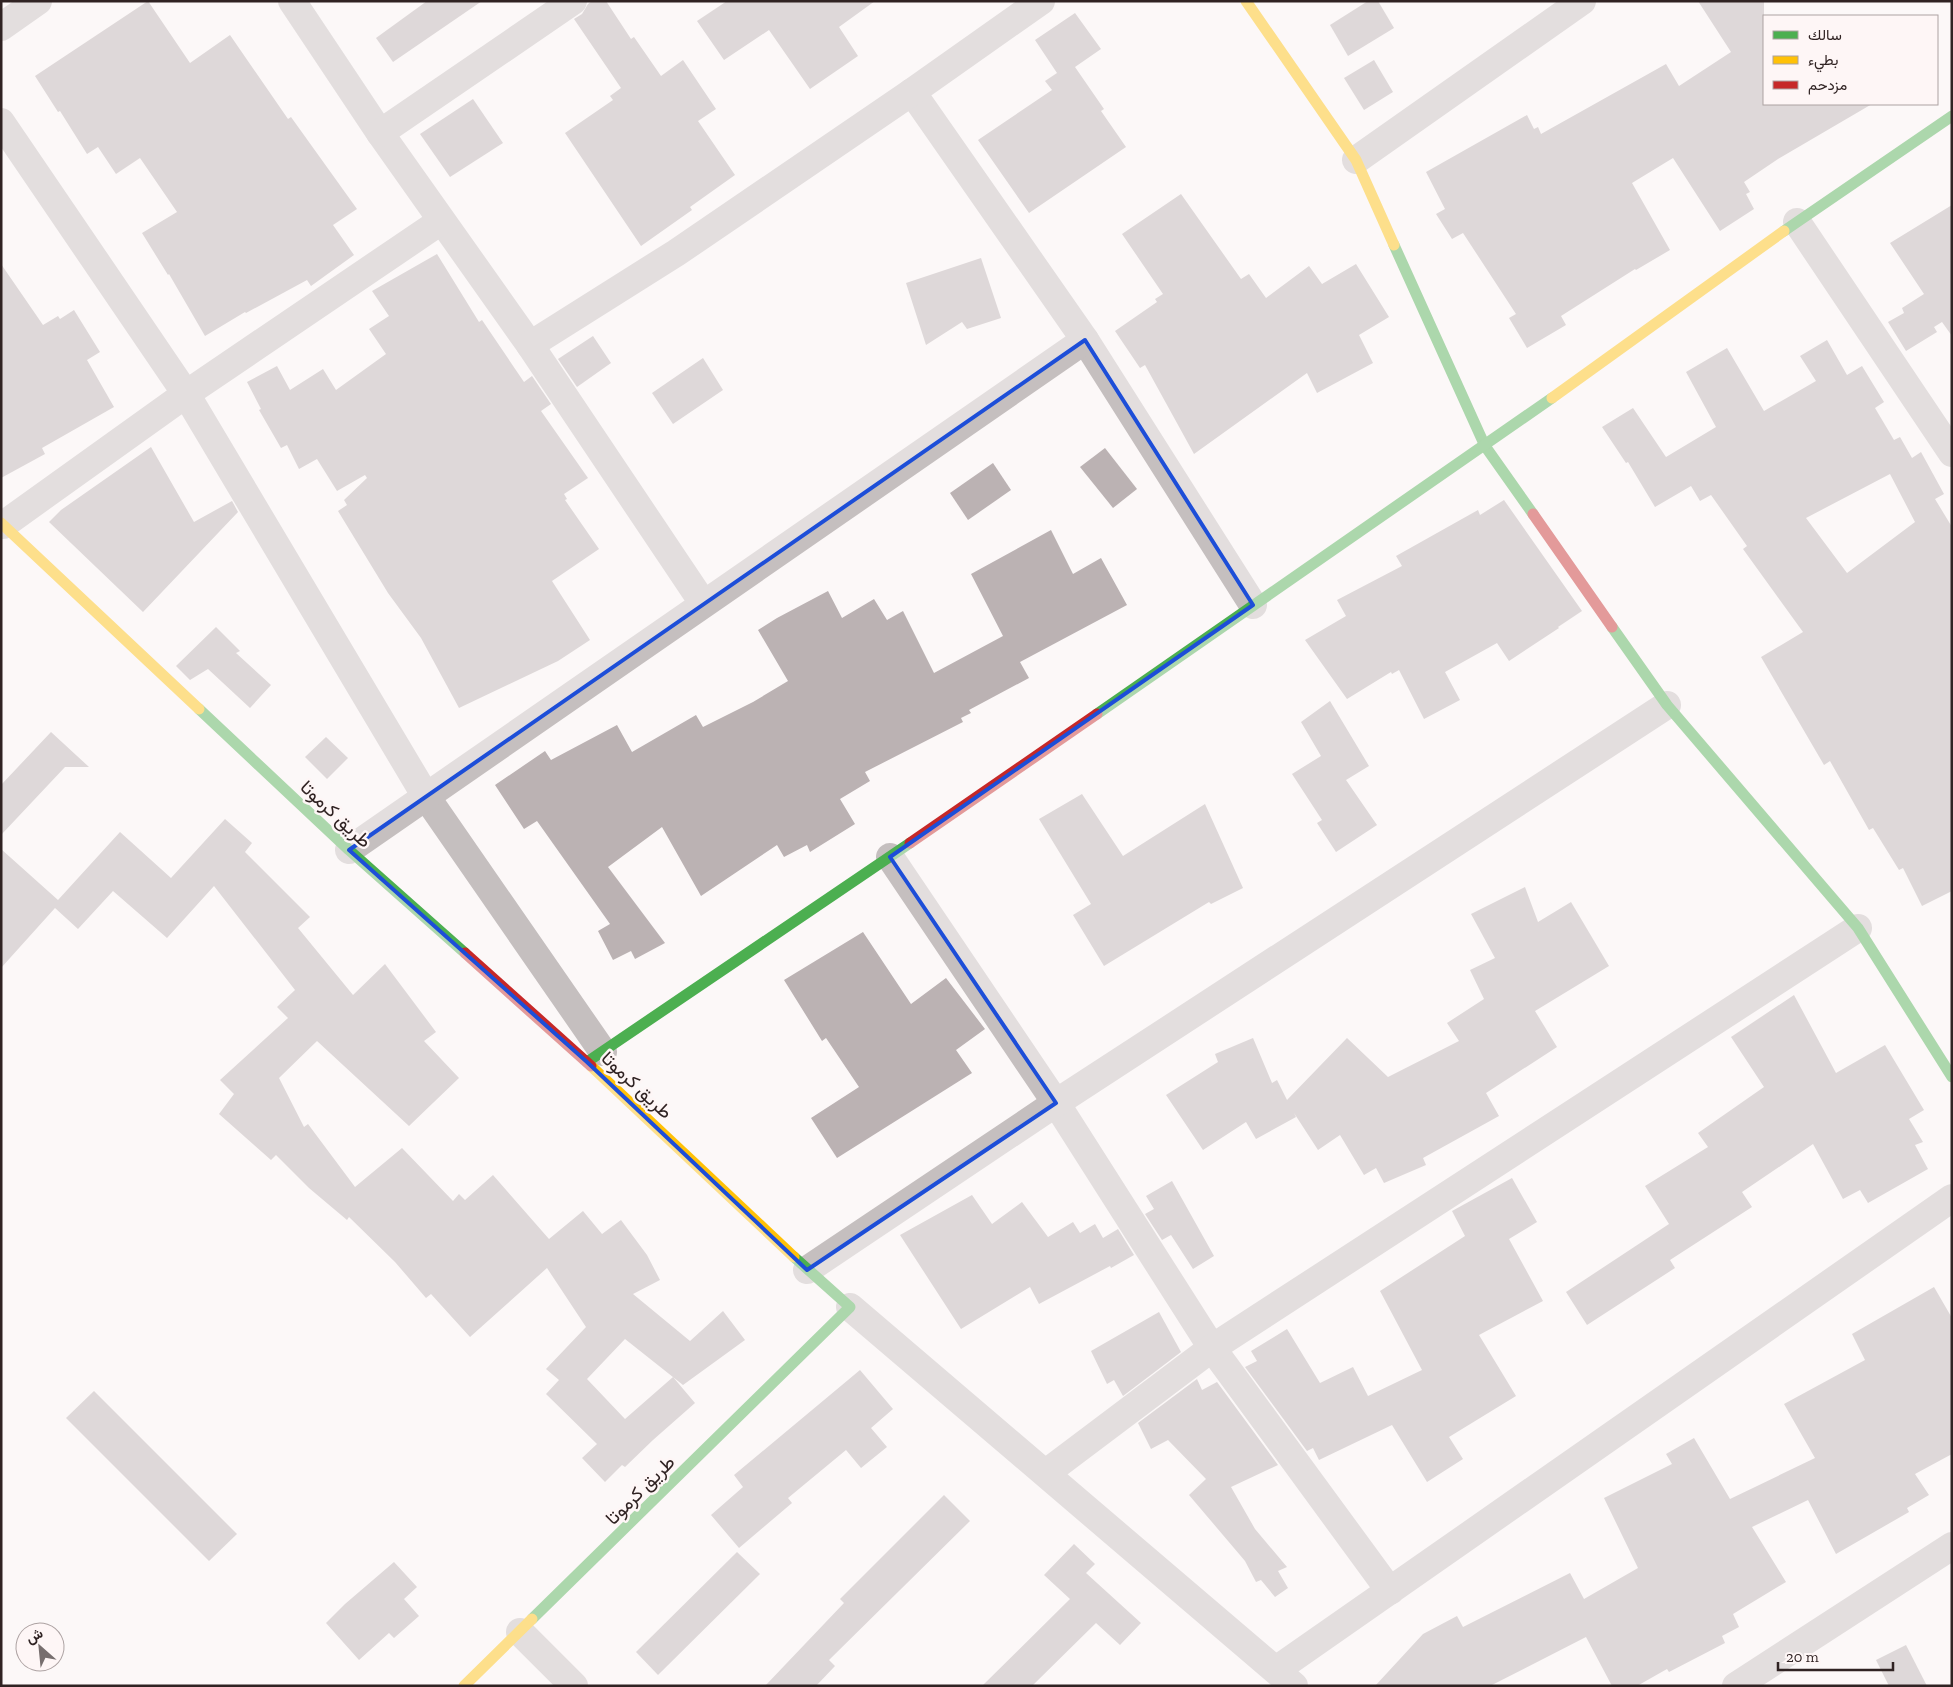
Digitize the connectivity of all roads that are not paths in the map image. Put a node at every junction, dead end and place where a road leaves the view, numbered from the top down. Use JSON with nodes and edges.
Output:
{"nodes":[{"id":1,"x":38,"y":1,"type":"edge"},
{"id":2,"x":292,"y":1,"type":"edge"},
{"id":3,"x":573,"y":1,"type":"edge"},
{"id":4,"x":1041,"y":1,"type":"edge"},
{"id":5,"x":1246,"y":1,"type":"edge"},
{"id":6,"x":1582,"y":1,"type":"edge"},
{"id":7,"x":1,"y":27,"type":"edge"},
{"id":8,"x":912,"y":92,"type":"junction"},
{"id":9,"x":1952,"y":116,"type":"edge"},
{"id":10,"x":1,"y":122,"type":"edge"},
{"id":11,"x":380,"y":133,"type":"junction"},
{"id":12,"x":1356,"y":160,"type":"junction"},
{"id":13,"x":441,"y":221,"type":"junction"},
{"id":14,"x":1797,"y":222,"type":"junction"},
{"id":15,"x":1085,"y":340,"type":"junction"},
{"id":16,"x":530,"y":345,"type":"junction"},
{"id":17,"x":186,"y":394,"type":"junction"},
{"id":18,"x":1485,"y":446,"type":"junction"},
{"id":19,"x":1952,"y":453,"type":"edge"},
{"id":20,"x":2,"y":524,"type":"edge"},
{"id":21,"x":703,"y":603,"type":"junction"},
{"id":22,"x":1253,"y":605,"type":"junction"},
{"id":23,"x":1667,"y":705,"type":"junction"},
{"id":24,"x":425,"y":795,"type":"junction"},
{"id":25,"x":349,"y":850,"type":"junction"},
{"id":26,"x":890,"y":857,"type":"junction"},
{"id":27,"x":1858,"y":928,"type":"junction"},
{"id":28,"x":595,"y":1057,"type":"junction"},
{"id":29,"x":1952,"y":1077,"type":"edge"},
{"id":30,"x":1056,"y":1103,"type":"junction"},
{"id":31,"x":1952,"y":1198,"type":"edge"},
{"id":32,"x":807,"y":1270,"type":"junction"},
{"id":33,"x":850,"y":1307,"type":"junction"},
{"id":34,"x":1212,"y":1348,"type":"junction"},
{"id":35,"x":1046,"y":1473,"type":"junction"},
{"id":36,"x":1952,"y":1546,"type":"edge"},
{"id":37,"x":1390,"y":1591,"type":"junction"},
{"id":38,"x":520,"y":1632,"type":"junction"},
{"id":39,"x":1285,"y":1678,"type":"edge"},
{"id":40,"x":464,"y":1686,"type":"edge"},
{"id":41,"x":574,"y":1686,"type":"edge"},
{"id":42,"x":1736,"y":1686,"type":"edge"}],
"edges":[{"from":1,"to":7,"type":"street"},
{"from":2,"to":11,"type":"street"},
{"from":3,"to":11,"type":"street"},
{"from":4,"to":8,"type":"street"},
{"from":5,"to":12,"type":"street"},
{"from":6,"to":12,"type":"street"},
{"from":8,"to":15,"type":"street"},
{"from":8,"to":16,"type":"street"},
{"from":9,"to":14,"type":"street"},
{"from":10,"to":17,"type":"street"},
{"from":11,"to":13,"type":"street"},
{"from":12,"to":18,"type":"street"},
{"from":13,"to":16,"type":"street"},
{"from":13,"to":17,"type":"street"},
{"from":14,"to":18,"type":"street"},
{"from":14,"to":19,"type":"street"},
{"from":15,"to":21,"type":"street"},
{"from":15,"to":22,"type":"street"},
{"from":16,"to":21,"type":"street"},
{"from":17,"to":20,"type":"street"},
{"from":17,"to":24,"type":"street"},
{"from":18,"to":22,"type":"street"},
{"from":18,"to":23,"type":"street"},
{"from":20,"to":25,"type":"street","name":"طريق كرموتا"},
{"from":21,"to":24,"type":"street"},
{"from":22,"to":26,"type":"street"},
{"from":23,"to":27,"type":"street"},
{"from":23,"to":30,"type":"street"},
{"from":24,"to":25,"type":"street"},
{"from":24,"to":28,"type":"street"},
{"from":25,"to":28,"type":"street","name":"طريق كرموتا"},
{"from":26,"to":28,"type":"street"},
{"from":26,"to":30,"type":"street"},
{"from":27,"to":29,"type":"street"},
{"from":27,"to":34,"type":"street"},
{"from":28,"to":32,"type":"street","name":"طريق كرموتا"},
{"from":30,"to":32,"type":"street"},
{"from":30,"to":34,"type":"street"},
{"from":31,"to":37,"type":"street"},
{"from":32,"to":33,"type":"street","name":"طريق كرموتا"},
{"from":33,"to":35,"type":"street"},
{"from":33,"to":38,"type":"street","name":"طريق كرموتا"},
{"from":34,"to":35,"type":"street"},
{"from":34,"to":37,"type":"street"},
{"from":35,"to":39,"type":"street"},
{"from":36,"to":42,"type":"street"},
{"from":37,"to":39,"type":"street"},
{"from":38,"to":40,"type":"street","name":"طريق كرموتا"},
{"from":38,"to":41,"type":"street"}]}
